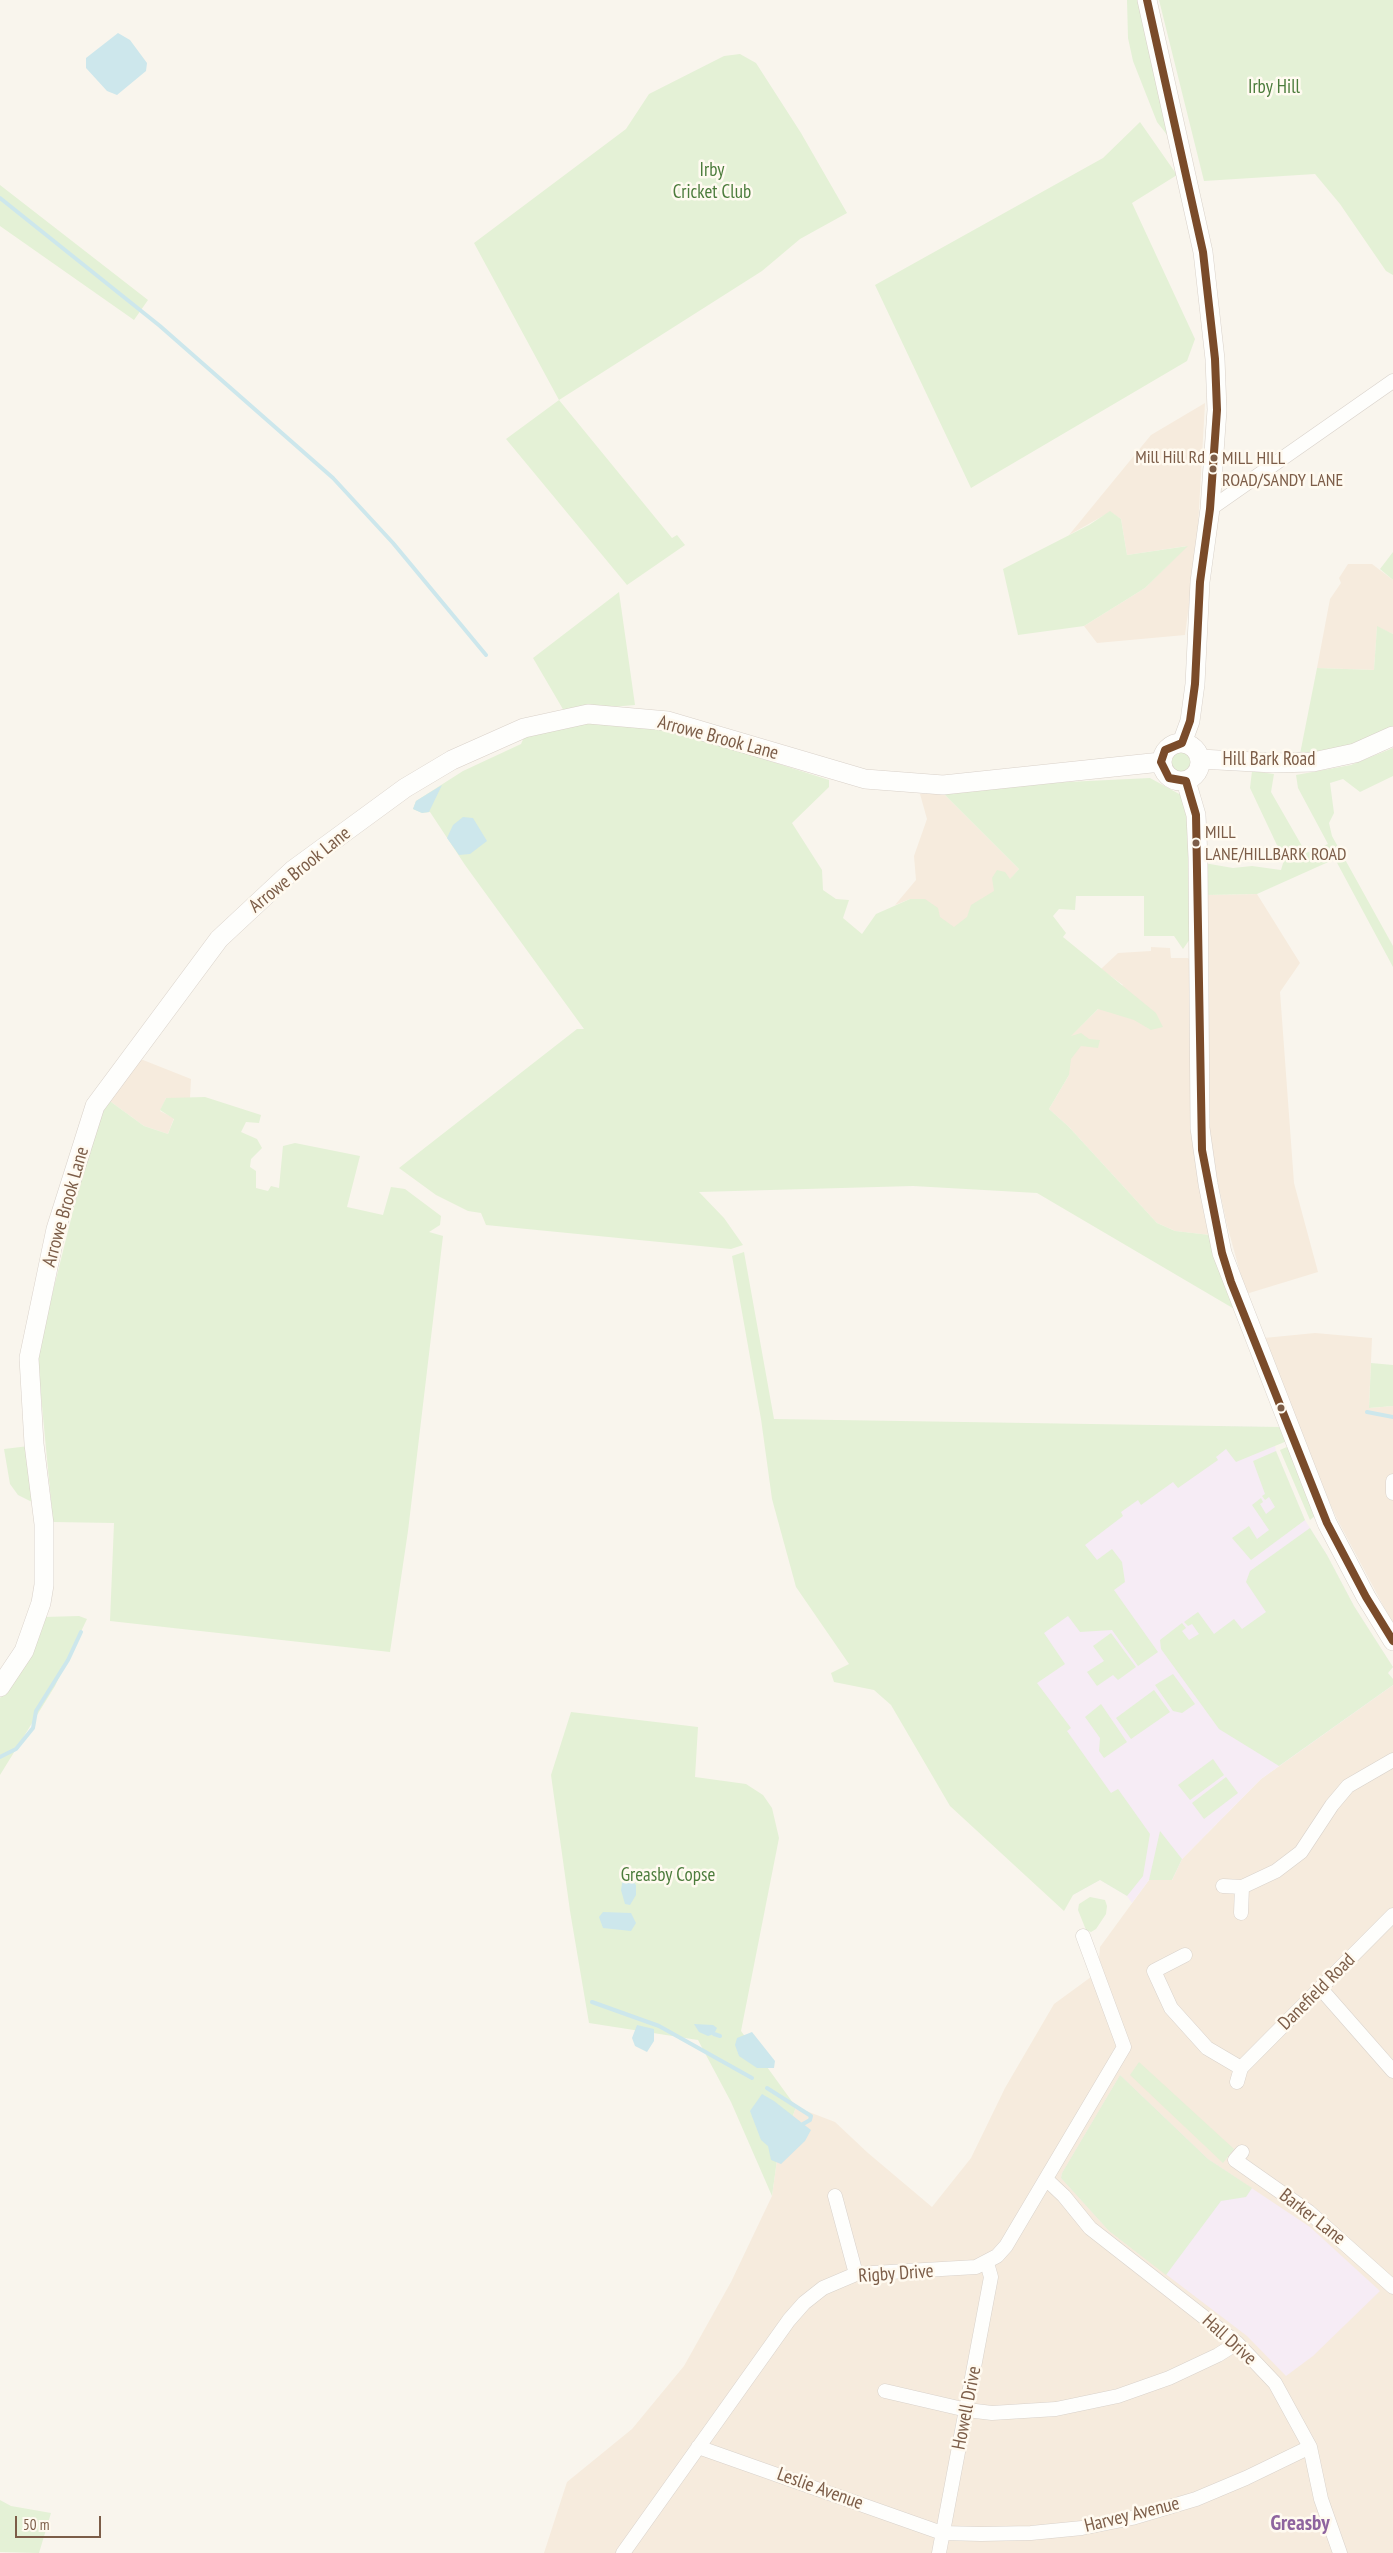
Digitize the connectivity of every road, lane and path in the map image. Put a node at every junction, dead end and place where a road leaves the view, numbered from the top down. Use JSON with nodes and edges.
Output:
{"nodes":[{"id":1,"x":1147,"y":0,"type":"edge"},
{"id":2,"x":1393,"y":381,"type":"edge"},
{"id":3,"x":1210,"y":509,"type":"junction"},
{"id":4,"x":1393,"y":736,"type":"edge"},
{"id":5,"x":1182,"y":743,"type":"junction"},
{"id":6,"x":1200,"y":759,"type":"junction"},
{"id":7,"x":1161,"y":762,"type":"junction"},
{"id":8,"x":1186,"y":781,"type":"junction"},
{"id":9,"x":1393,"y":1481,"type":"edge"},
{"id":10,"x":1393,"y":1493,"type":"edge"},
{"id":11,"x":1393,"y":1641,"type":"edge"},
{"id":12,"x":0,"y":1687,"type":"edge"},
{"id":13,"x":1393,"y":1760,"type":"edge"},
{"id":14,"x":1223,"y":1886,"type":"dead end"},
{"id":15,"x":1242,"y":1887,"type":"junction"},
{"id":16,"x":1241,"y":1913,"type":"dead end"},
{"id":17,"x":1393,"y":1914,"type":"edge"},
{"id":18,"x":1082,"y":1936,"type":"dead end"},
{"id":19,"x":1185,"y":1954,"type":"dead end"},
{"id":20,"x":1321,"y":1989,"type":"junction"},
{"id":21,"x":1241,"y":2068,"type":"junction"},
{"id":22,"x":1393,"y":2071,"type":"edge"},
{"id":23,"x":1238,"y":2082,"type":"dead end"},
{"id":24,"x":1242,"y":2152,"type":"dead end"},
{"id":25,"x":1046,"y":2179,"type":"junction"},
{"id":26,"x":835,"y":2196,"type":"dead end"},
{"id":27,"x":987,"y":2263,"type":"junction"},
{"id":28,"x":856,"y":2274,"type":"junction"},
{"id":29,"x":1393,"y":2287,"type":"edge"},
{"id":30,"x":1237,"y":2343,"type":"junction"},
{"id":31,"x":885,"y":2391,"type":"dead end"},
{"id":32,"x":966,"y":2410,"type":"junction"},
{"id":33,"x":698,"y":2446,"type":"junction"},
{"id":34,"x":1310,"y":2447,"type":"junction"},
{"id":35,"x":942,"y":2533,"type":"junction"},
{"id":36,"x":626,"y":2552,"type":"edge"},
{"id":37,"x":939,"y":2553,"type":"edge"},
{"id":38,"x":1340,"y":2553,"type":"edge"}],
"edges":[{"from":1,"to":3,"type":"street"},
{"from":2,"to":3,"type":"street"},
{"from":3,"to":5,"type":"street"},
{"from":4,"to":6,"type":"street","name":"Hill Bark Road"},
{"from":5,"to":6,"type":"street"},
{"from":5,"to":7,"type":"street"},
{"from":6,"to":8,"type":"street"},
{"from":7,"to":8,"type":"street"},
{"from":7,"to":12,"type":"street","name":"Arrowe Brook Lane"},
{"from":8,"to":11,"type":"street"},
{"from":9,"to":10,"type":"street"},
{"from":13,"to":15,"type":"street"},
{"from":14,"to":15,"type":"street"},
{"from":15,"to":16,"type":"street"},
{"from":17,"to":20,"type":"street","name":"Danefield Road"},
{"from":18,"to":25,"type":"street","name":"Rigby Drive"},
{"from":19,"to":21,"type":"street"},
{"from":20,"to":21,"type":"street","name":"Danefield Road"},
{"from":20,"to":22,"type":"street"},
{"from":21,"to":23,"type":"street"},
{"from":24,"to":29,"type":"street","name":"Barker Lane"},
{"from":25,"to":27,"type":"street","name":"Rigby Drive"},
{"from":25,"to":30,"type":"street","name":"Hall Drive"},
{"from":26,"to":28,"type":"street"},
{"from":27,"to":28,"type":"street","name":"Rigby Drive"},
{"from":27,"to":32,"type":"street","name":"Howell Drive"},
{"from":28,"to":33,"type":"street","name":"Rigby Drive"},
{"from":30,"to":32,"type":"street"},
{"from":30,"to":34,"type":"street","name":"Hall Drive"},
{"from":31,"to":32,"type":"street"},
{"from":32,"to":35,"type":"street","name":"Howell Drive"},
{"from":33,"to":35,"type":"street","name":"Leslie Avenue"},
{"from":33,"to":36,"type":"street","name":"Rigby Drive"},
{"from":34,"to":35,"type":"street","name":"Harvey Avenue"},
{"from":34,"to":38,"type":"street","name":"Hall Drive"},
{"from":35,"to":37,"type":"street","name":"Howell Drive"}]}
